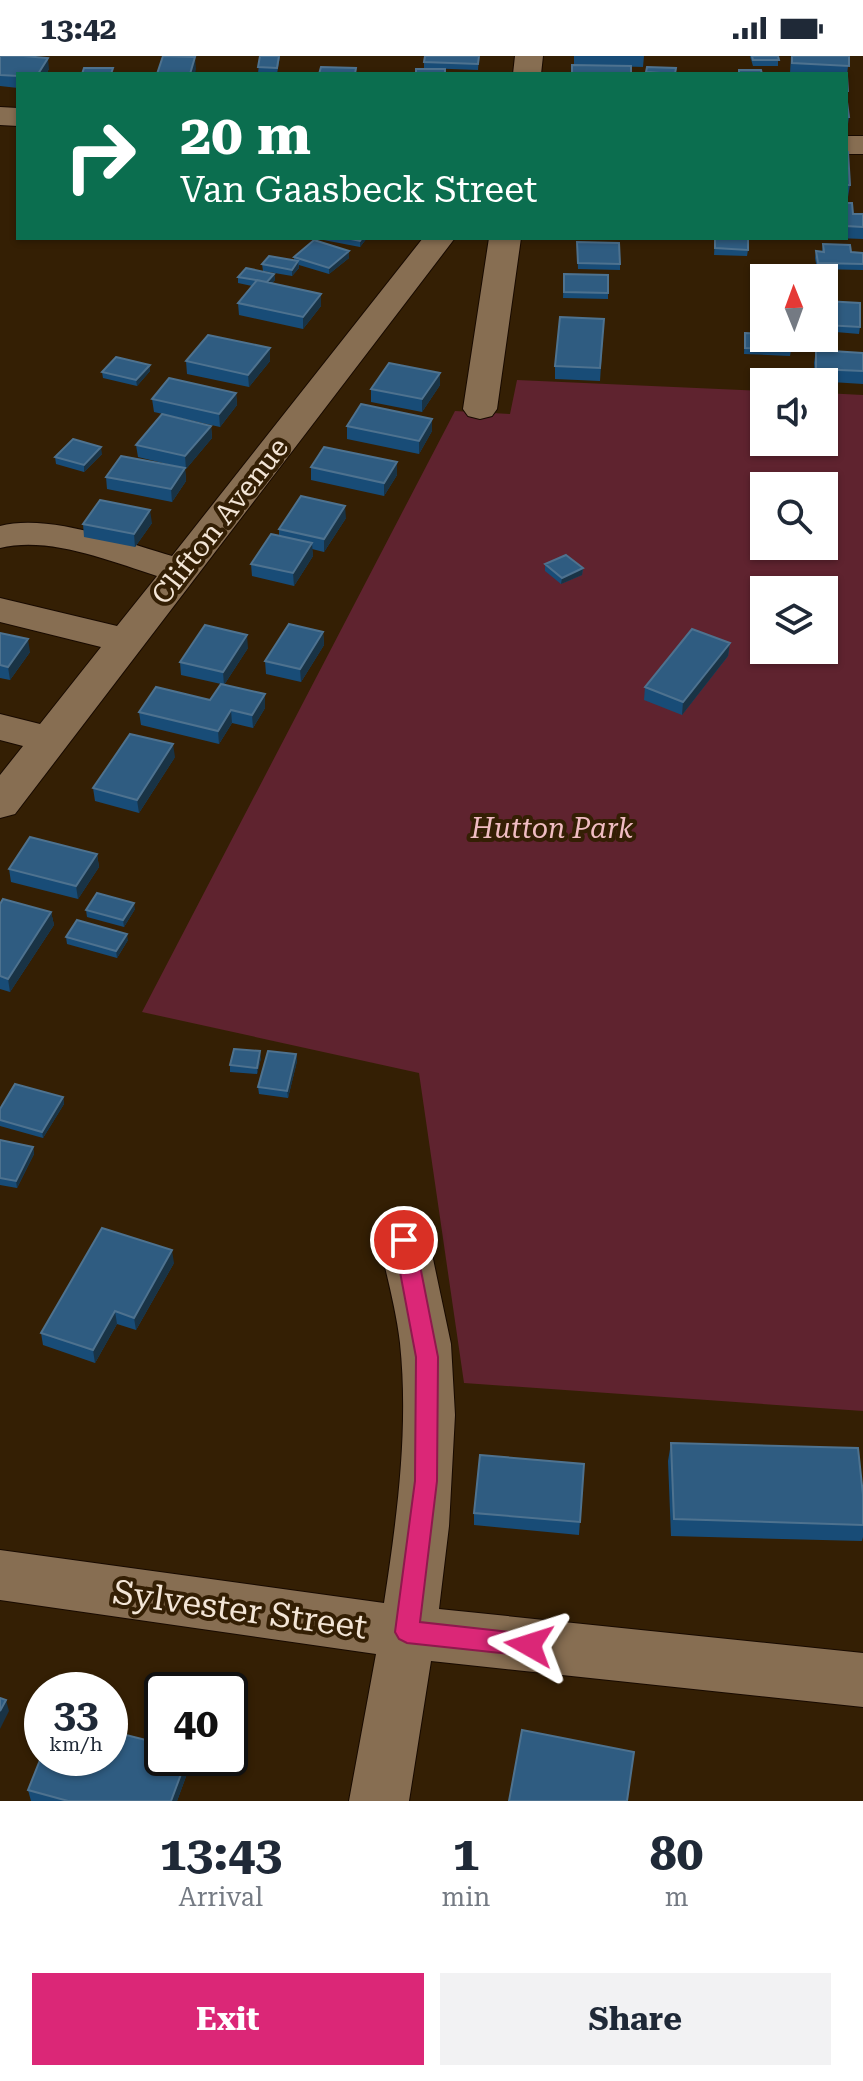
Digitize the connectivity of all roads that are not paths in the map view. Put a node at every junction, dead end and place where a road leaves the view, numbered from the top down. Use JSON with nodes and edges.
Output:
{"nodes":[{"id":1,"x":437,"y":240,"type":"edge"},
{"id":2,"x":505,"y":240,"type":"edge"},
{"id":3,"x":480,"y":409,"type":"dead end"},
{"id":4,"x":0,"y":537,"type":"edge"},
{"id":5,"x":181,"y":571,"type":"junction"},
{"id":6,"x":0,"y":610,"type":"edge"},
{"id":7,"x":127,"y":641,"type":"junction"},
{"id":8,"x":0,"y":727,"type":"edge"},
{"id":9,"x":49,"y":740,"type":"junction"},
{"id":10,"x":0,"y":804,"type":"edge"},
{"id":11,"x":404,"y":1240,"type":"dead end"},
{"id":12,"x":0,"y":1575,"type":"edge"},
{"id":13,"x":407,"y":1632,"type":"junction"},
{"id":14,"x":863,"y":1680,"type":"edge"},
{"id":15,"x":379,"y":1801,"type":"edge"}],
"edges":[{"from":1,"to":5,"type":"street","name":"Clifton Avenue"},
{"from":2,"to":3,"type":"street"},
{"from":4,"to":5,"type":"street"},
{"from":5,"to":7,"type":"street","name":"Clifton Avenue"},
{"from":6,"to":7,"type":"street"},
{"from":7,"to":9,"type":"street","name":"Clifton Avenue"},
{"from":8,"to":9,"type":"street"},
{"from":9,"to":10,"type":"street","name":"Clifton Avenue"},
{"from":11,"to":13,"type":"street"},
{"from":12,"to":13,"type":"street","name":"Sylvester Street"},
{"from":13,"to":14,"type":"street","name":"Sylvester Street"},
{"from":13,"to":15,"type":"street"}]}
